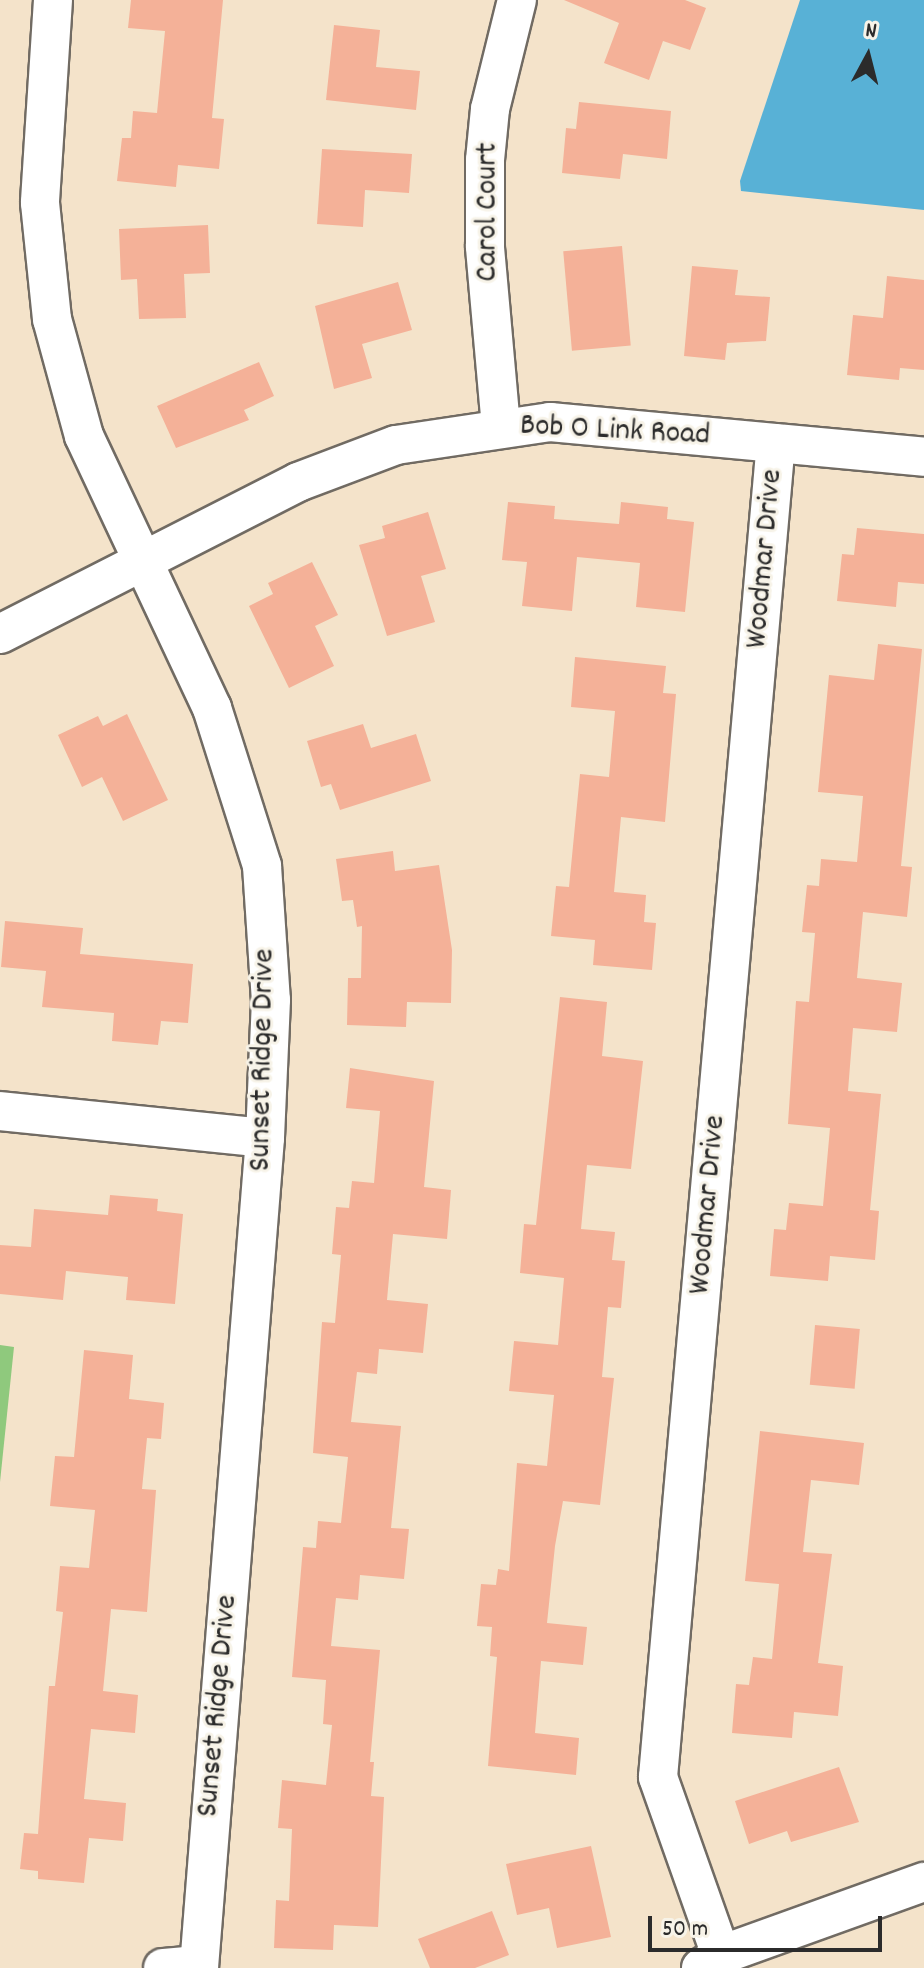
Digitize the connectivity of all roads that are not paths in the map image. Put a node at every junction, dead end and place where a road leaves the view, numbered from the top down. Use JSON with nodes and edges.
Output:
{"nodes":[{"id":1,"x":53,"y":0,"type":"edge"},
{"id":2,"x":517,"y":0,"type":"edge"},
{"id":3,"x":501,"y":427,"type":"junction"},
{"id":4,"x":776,"y":443,"type":"junction"},
{"id":5,"x":924,"y":457,"type":"edge"},
{"id":6,"x":140,"y":561,"type":"junction"},
{"id":7,"x":0,"y":634,"type":"edge"},
{"id":8,"x":0,"y":1111,"type":"edge"},
{"id":9,"x":265,"y":1138,"type":"junction"},
{"id":10,"x":924,"y":1882,"type":"edge"},
{"id":11,"x":711,"y":1962,"type":"edge"},
{"id":12,"x":187,"y":1967,"type":"edge"}],
"edges":[{"from":1,"to":6,"type":"street","name":"Sunset Ridge Drive"},
{"from":2,"to":3,"type":"street","name":"Carol Court"},
{"from":3,"to":4,"type":"street","name":"Bob O Link Road"},
{"from":3,"to":6,"type":"street","name":"Bob O Link Road"},
{"from":4,"to":5,"type":"street","name":"Bob O Link Road"},
{"from":4,"to":11,"type":"street","name":"Woodmar Drive"},
{"from":6,"to":7,"type":"street","name":"Bob O Link Road"},
{"from":6,"to":9,"type":"street","name":"Sunset Ridge Drive"},
{"from":8,"to":9,"type":"street"},
{"from":9,"to":12,"type":"street","name":"Sunset Ridge Drive"},
{"from":10,"to":11,"type":"street"}]}
